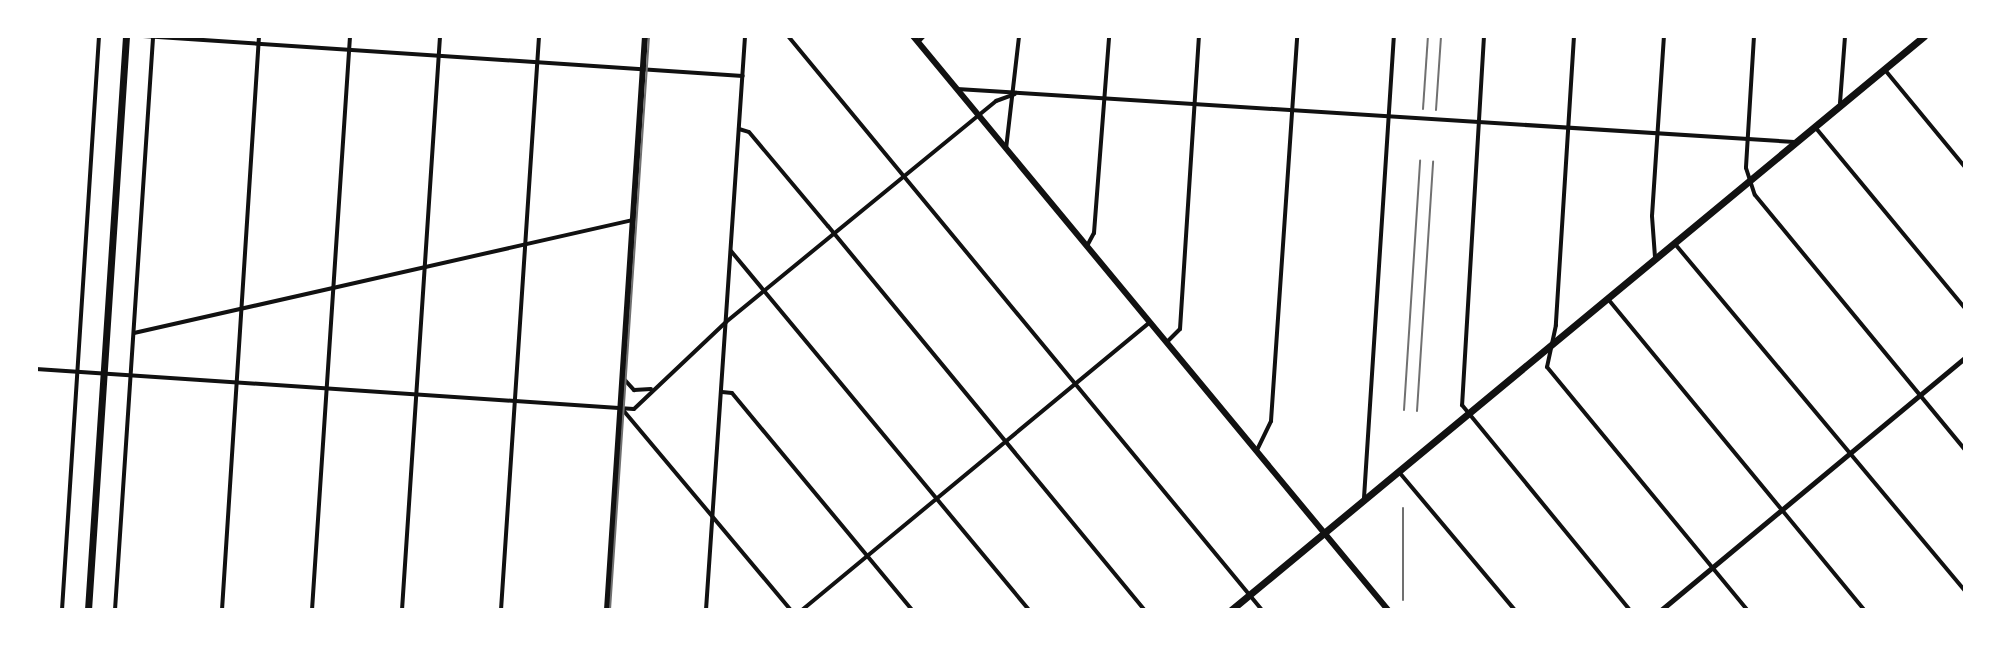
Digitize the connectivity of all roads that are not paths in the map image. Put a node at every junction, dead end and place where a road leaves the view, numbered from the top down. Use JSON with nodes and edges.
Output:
{"nodes":[{"id":1,"x":99,"y":36,"type":"edge"},
{"id":2,"x":126,"y":36,"type":"edge"},
{"id":3,"x":143,"y":36,"type":"edge"},
{"id":4,"x":153,"y":36,"type":"edge"},
{"id":5,"x":259,"y":36,"type":"edge"},
{"id":6,"x":350,"y":36,"type":"edge"},
{"id":7,"x":440,"y":36,"type":"edge"},
{"id":8,"x":539,"y":36,"type":"edge"},
{"id":9,"x":645,"y":36,"type":"edge"},
{"id":10,"x":745,"y":36,"type":"edge"},
{"id":11,"x":788,"y":36,"type":"edge"},
{"id":12,"x":924,"y":36,"type":"edge"},
{"id":13,"x":1019,"y":36,"type":"edge"},
{"id":14,"x":1109,"y":36,"type":"edge"},
{"id":15,"x":1199,"y":36,"type":"edge"},
{"id":16,"x":1297,"y":36,"type":"edge"},
{"id":17,"x":1394,"y":36,"type":"edge"},
{"id":18,"x":1484,"y":36,"type":"edge"},
{"id":19,"x":1574,"y":36,"type":"edge"},
{"id":20,"x":1664,"y":36,"type":"edge"},
{"id":21,"x":1754,"y":36,"type":"edge"},
{"id":22,"x":1845,"y":36,"type":"edge"},
{"id":23,"x":1924,"y":36,"type":"edge"},
{"id":24,"x":916,"y":39,"type":"edge"},
{"id":25,"x":259,"y":44,"type":"junction"},
{"id":26,"x":349,"y":50,"type":"junction"},
{"id":27,"x":439,"y":56,"type":"junction"},
{"id":28,"x":537,"y":62,"type":"junction"},
{"id":29,"x":643,"y":69,"type":"junction"},
{"id":30,"x":1885,"y":69,"type":"junction"},
{"id":31,"x":743,"y":76,"type":"junction"},
{"id":32,"x":957,"y":89,"type":"junction"},
{"id":33,"x":1015,"y":94,"type":"junction"},
{"id":34,"x":1105,"y":100,"type":"junction"},
{"id":35,"x":1195,"y":106,"type":"junction"},
{"id":36,"x":1840,"y":106,"type":"junction"},
{"id":37,"x":1292,"y":113,"type":"junction"},
{"id":38,"x":979,"y":115,"type":"junction"},
{"id":39,"x":1388,"y":119,"type":"junction"},
{"id":40,"x":1478,"y":125,"type":"junction"},
{"id":41,"x":1815,"y":127,"type":"junction"},
{"id":42,"x":739,"y":129,"type":"junction"},
{"id":43,"x":1568,"y":130,"type":"junction"},
{"id":44,"x":1658,"y":136,"type":"junction"},
{"id":45,"x":1747,"y":142,"type":"junction"},
{"id":46,"x":1796,"y":142,"type":"junction"},
{"id":47,"x":1006,"y":149,"type":"junction"},
{"id":48,"x":1965,"y":167,"type":"edge"},
{"id":49,"x":904,"y":176,"type":"junction"},
{"id":50,"x":1750,"y":181,"type":"junction"},
{"id":51,"x":633,"y":220,"type":"junction"},
{"id":52,"x":834,"y":234,"type":"junction"},
{"id":53,"x":1675,"y":244,"type":"junction"},
{"id":54,"x":525,"y":245,"type":"junction"},
{"id":55,"x":1087,"y":246,"type":"junction"},
{"id":56,"x":731,"y":251,"type":"junction"},
{"id":57,"x":1656,"y":260,"type":"junction"},
{"id":58,"x":424,"y":269,"type":"junction"},
{"id":59,"x":333,"y":289,"type":"junction"},
{"id":60,"x":765,"y":290,"type":"junction"},
{"id":61,"x":1608,"y":299,"type":"junction"},
{"id":62,"x":1965,"y":308,"type":"edge"},
{"id":63,"x":241,"y":309,"type":"junction"},
{"id":64,"x":726,"y":322,"type":"junction"},
{"id":65,"x":1150,"y":322,"type":"junction"},
{"id":66,"x":134,"y":333,"type":"junction"},
{"id":67,"x":1167,"y":342,"type":"junction"},
{"id":68,"x":1551,"y":346,"type":"junction"},
{"id":69,"x":1965,"y":358,"type":"edge"},
{"id":70,"x":36,"y":369,"type":"edge"},
{"id":71,"x":77,"y":371,"type":"junction"},
{"id":72,"x":104,"y":373,"type":"junction"},
{"id":73,"x":130,"y":375,"type":"junction"},
{"id":74,"x":623,"y":377,"type":"junction"},
{"id":75,"x":237,"y":382,"type":"junction"},
{"id":76,"x":1076,"y":384,"type":"junction"},
{"id":77,"x":326,"y":387,"type":"junction"},
{"id":78,"x":651,"y":389,"type":"junction"},
{"id":79,"x":722,"y":392,"type":"junction"},
{"id":80,"x":416,"y":393,"type":"junction"},
{"id":81,"x":1920,"y":396,"type":"junction"},
{"id":82,"x":515,"y":400,"type":"junction"},
{"id":83,"x":621,"y":408,"type":"junction"},
{"id":84,"x":1469,"y":415,"type":"junction"},
{"id":85,"x":1006,"y":442,"type":"junction"},
{"id":86,"x":1257,"y":450,"type":"junction"},
{"id":87,"x":1965,"y":450,"type":"edge"},
{"id":88,"x":1851,"y":453,"type":"junction"},
{"id":89,"x":1398,"y":470,"type":"junction"},
{"id":90,"x":1364,"y":498,"type":"junction"},
{"id":91,"x":937,"y":499,"type":"junction"},
{"id":92,"x":1781,"y":510,"type":"junction"},
{"id":93,"x":713,"y":516,"type":"junction"},
{"id":94,"x":1324,"y":533,"type":"junction"},
{"id":95,"x":868,"y":556,"type":"junction"},
{"id":96,"x":1712,"y":568,"type":"junction"},
{"id":97,"x":1965,"y":591,"type":"edge"},
{"id":98,"x":1249,"y":594,"type":"junction"},
{"id":99,"x":62,"y":610,"type":"edge"},
{"id":100,"x":88,"y":610,"type":"edge"},
{"id":101,"x":115,"y":610,"type":"edge"},
{"id":102,"x":222,"y":610,"type":"edge"},
{"id":103,"x":312,"y":610,"type":"edge"},
{"id":104,"x":402,"y":610,"type":"edge"},
{"id":105,"x":501,"y":610,"type":"edge"},
{"id":106,"x":607,"y":610,"type":"edge"},
{"id":107,"x":706,"y":610,"type":"edge"},
{"id":108,"x":791,"y":610,"type":"edge"},
{"id":109,"x":802,"y":610,"type":"edge"},
{"id":110,"x":912,"y":610,"type":"edge"},
{"id":111,"x":1029,"y":610,"type":"edge"},
{"id":112,"x":1145,"y":610,"type":"edge"},
{"id":113,"x":1231,"y":610,"type":"edge"},
{"id":114,"x":1262,"y":610,"type":"edge"},
{"id":115,"x":1388,"y":610,"type":"edge"},
{"id":116,"x":1515,"y":610,"type":"edge"},
{"id":117,"x":1630,"y":610,"type":"edge"},
{"id":118,"x":1661,"y":610,"type":"edge"},
{"id":119,"x":1747,"y":610,"type":"edge"},
{"id":120,"x":1864,"y":610,"type":"edge"}],
"edges":[{"from":1,"to":71,"type":"street"},
{"from":2,"to":72,"type":"main road"},
{"from":3,"to":4,"type":"street"},
{"from":4,"to":25,"type":"street"},
{"from":4,"to":66,"type":"street"},
{"from":5,"to":25,"type":"street"},
{"from":6,"to":26,"type":"street"},
{"from":7,"to":27,"type":"street"},
{"from":8,"to":28,"type":"street"},
{"from":9,"to":29,"type":"main road"},
{"from":10,"to":31,"type":"street"},
{"from":11,"to":49,"type":"street"},
{"from":12,"to":24,"type":"street"},
{"from":13,"to":33,"type":"street"},
{"from":14,"to":34,"type":"street"},
{"from":15,"to":35,"type":"street"},
{"from":16,"to":37,"type":"street"},
{"from":17,"to":39,"type":"street"},
{"from":18,"to":40,"type":"street"},
{"from":19,"to":43,"type":"street"},
{"from":20,"to":44,"type":"street"},
{"from":21,"to":45,"type":"street"},
{"from":22,"to":36,"type":"street"},
{"from":23,"to":30,"type":"main road"},
{"from":24,"to":32,"type":"main road"},
{"from":25,"to":26,"type":"street"},
{"from":25,"to":63,"type":"street"},
{"from":26,"to":27,"type":"street"},
{"from":26,"to":59,"type":"street"},
{"from":27,"to":28,"type":"street"},
{"from":27,"to":58,"type":"street"},
{"from":28,"to":29,"type":"street"},
{"from":28,"to":54,"type":"street"},
{"from":29,"to":31,"type":"street"},
{"from":29,"to":51,"type":"main road"},
{"from":30,"to":36,"type":"main road"},
{"from":30,"to":48,"type":"street"},
{"from":31,"to":42,"type":"street"},
{"from":32,"to":33,"type":"street"},
{"from":32,"to":38,"type":"main road"},
{"from":33,"to":34,"type":"street"},
{"from":33,"to":38,"type":"street"},
{"from":33,"to":47,"type":"street"},
{"from":34,"to":35,"type":"street"},
{"from":34,"to":55,"type":"street"},
{"from":35,"to":37,"type":"street"},
{"from":35,"to":67,"type":"street"},
{"from":36,"to":41,"type":"main road"},
{"from":37,"to":39,"type":"street"},
{"from":37,"to":86,"type":"street"},
{"from":38,"to":47,"type":"main road"},
{"from":38,"to":49,"type":"street"},
{"from":39,"to":40,"type":"street"},
{"from":39,"to":90,"type":"street"},
{"from":40,"to":43,"type":"street"},
{"from":40,"to":84,"type":"street"},
{"from":41,"to":46,"type":"main road"},
{"from":41,"to":62,"type":"street"},
{"from":42,"to":52,"type":"street"},
{"from":42,"to":56,"type":"street"},
{"from":43,"to":44,"type":"street"},
{"from":43,"to":68,"type":"street"},
{"from":44,"to":45,"type":"street"},
{"from":44,"to":57,"type":"street"},
{"from":45,"to":46,"type":"street"},
{"from":45,"to":50,"type":"street"},
{"from":46,"to":50,"type":"main road"},
{"from":47,"to":55,"type":"main road"},
{"from":49,"to":52,"type":"street"},
{"from":49,"to":76,"type":"street"},
{"from":50,"to":53,"type":"main road"},
{"from":50,"to":81,"type":"street"},
{"from":51,"to":54,"type":"street"},
{"from":51,"to":74,"type":"main road"},
{"from":52,"to":60,"type":"street"},
{"from":52,"to":85,"type":"street"},
{"from":53,"to":57,"type":"main road"},
{"from":53,"to":88,"type":"street"},
{"from":54,"to":58,"type":"street"},
{"from":54,"to":82,"type":"street"},
{"from":55,"to":65,"type":"main road"},
{"from":56,"to":60,"type":"street"},
{"from":56,"to":64,"type":"street"},
{"from":57,"to":61,"type":"main road"},
{"from":58,"to":59,"type":"street"},
{"from":58,"to":80,"type":"street"},
{"from":59,"to":63,"type":"street"},
{"from":59,"to":77,"type":"street"},
{"from":60,"to":64,"type":"street"},
{"from":60,"to":91,"type":"street"},
{"from":61,"to":68,"type":"main road"},
{"from":61,"to":92,"type":"street"},
{"from":63,"to":66,"type":"street"},
{"from":63,"to":75,"type":"street"},
{"from":64,"to":78,"type":"street"},
{"from":64,"to":79,"type":"street"},
{"from":65,"to":67,"type":"main road"},
{"from":65,"to":76,"type":"street"},
{"from":66,"to":73,"type":"street"},
{"from":67,"to":86,"type":"main road"},
{"from":68,"to":84,"type":"main road"},
{"from":68,"to":96,"type":"street"},
{"from":69,"to":81,"type":"street"},
{"from":70,"to":71,"type":"street"},
{"from":71,"to":72,"type":"street"},
{"from":71,"to":99,"type":"street"},
{"from":72,"to":73,"type":"street"},
{"from":72,"to":100,"type":"main road"},
{"from":73,"to":75,"type":"street"},
{"from":73,"to":101,"type":"street"},
{"from":74,"to":78,"type":"street"},
{"from":74,"to":83,"type":"main road"},
{"from":75,"to":77,"type":"street"},
{"from":75,"to":102,"type":"street"},
{"from":76,"to":85,"type":"street"},
{"from":76,"to":98,"type":"street"},
{"from":77,"to":80,"type":"street"},
{"from":77,"to":103,"type":"street"},
{"from":78,"to":83,"type":"street"},
{"from":79,"to":93,"type":"street"},
{"from":79,"to":95,"type":"street"},
{"from":80,"to":82,"type":"street"},
{"from":80,"to":104,"type":"street"},
{"from":81,"to":87,"type":"street"},
{"from":81,"to":88,"type":"street"},
{"from":82,"to":83,"type":"street"},
{"from":82,"to":105,"type":"street"},
{"from":83,"to":93,"type":"street"},
{"from":83,"to":106,"type":"main road"},
{"from":84,"to":89,"type":"main road"},
{"from":84,"to":117,"type":"street"},
{"from":85,"to":91,"type":"street"},
{"from":85,"to":112,"type":"street"},
{"from":86,"to":94,"type":"main road"},
{"from":88,"to":92,"type":"street"},
{"from":88,"to":97,"type":"street"},
{"from":89,"to":90,"type":"main road"},
{"from":89,"to":116,"type":"street"},
{"from":90,"to":94,"type":"main road"},
{"from":91,"to":95,"type":"street"},
{"from":91,"to":111,"type":"street"},
{"from":92,"to":96,"type":"street"},
{"from":92,"to":120,"type":"street"},
{"from":93,"to":107,"type":"street"},
{"from":93,"to":108,"type":"street"},
{"from":94,"to":98,"type":"main road"},
{"from":94,"to":115,"type":"main road"},
{"from":95,"to":109,"type":"street"},
{"from":95,"to":110,"type":"street"},
{"from":96,"to":118,"type":"street"},
{"from":96,"to":119,"type":"street"},
{"from":98,"to":113,"type":"main road"},
{"from":98,"to":114,"type":"street"}]}
